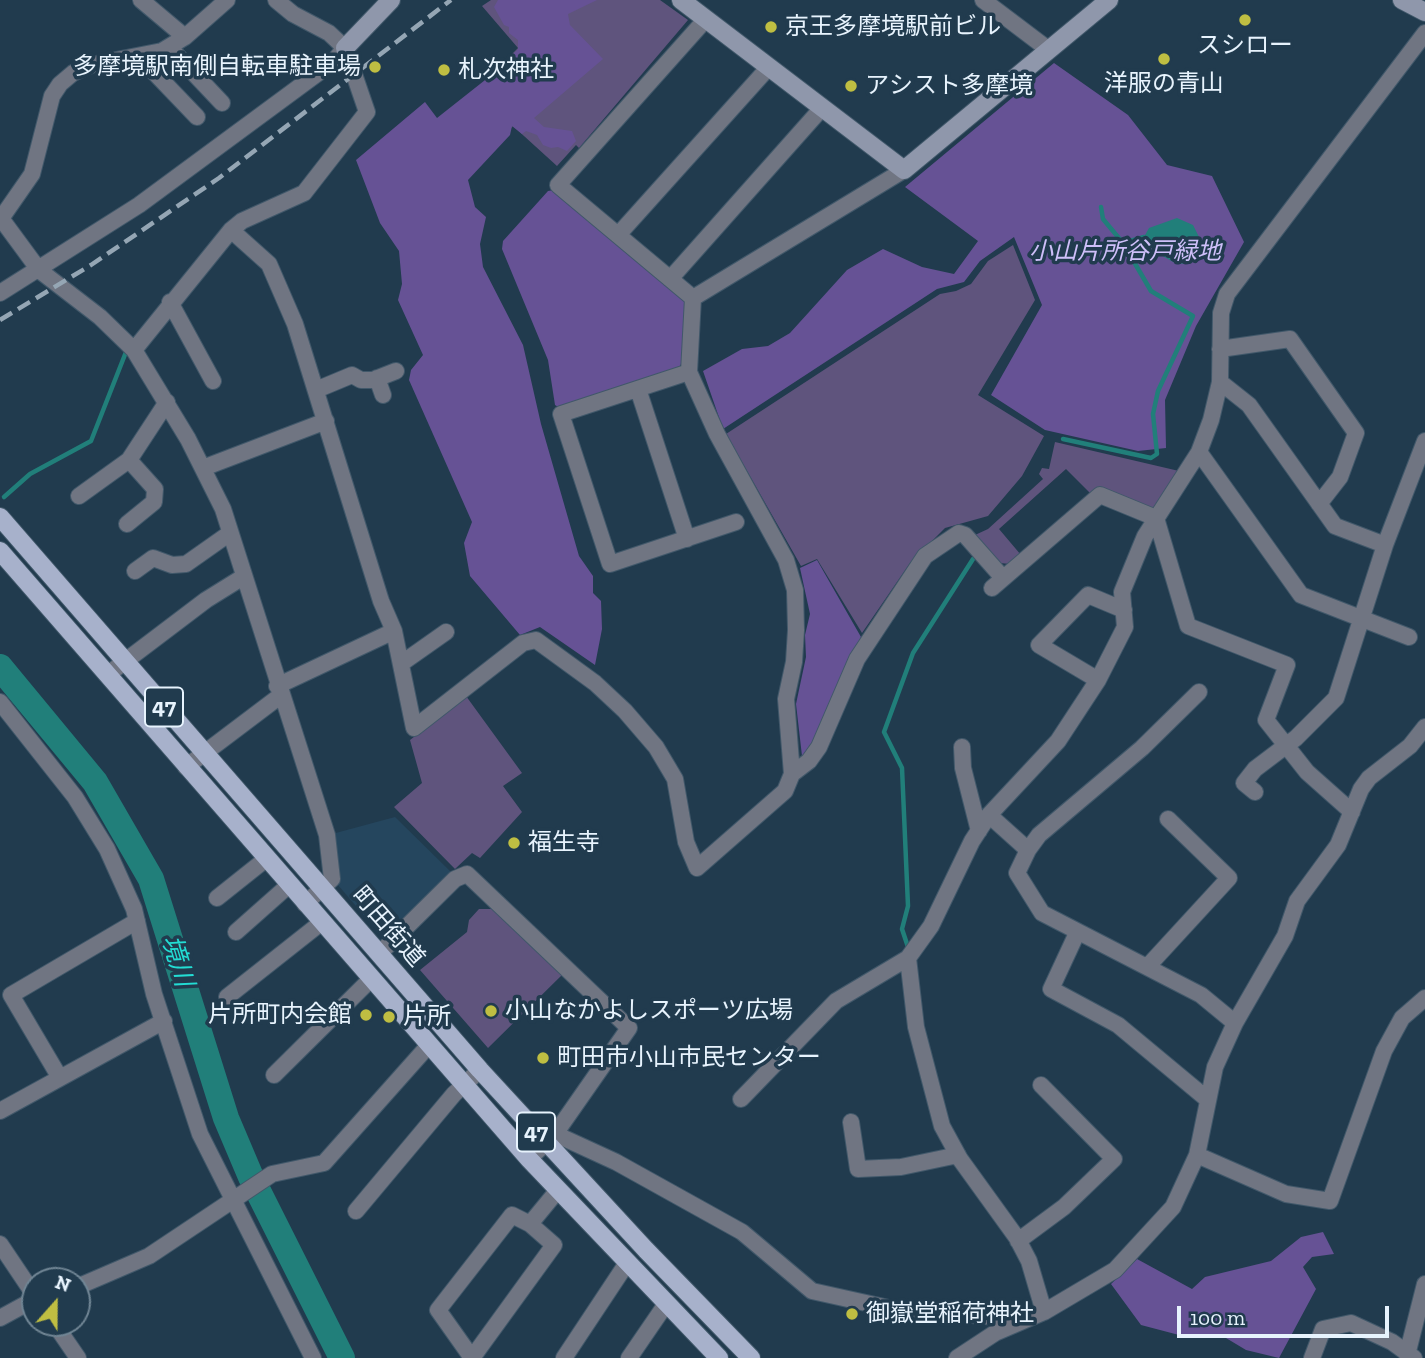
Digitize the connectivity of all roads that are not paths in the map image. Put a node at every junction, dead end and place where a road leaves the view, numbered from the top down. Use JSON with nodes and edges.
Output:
{"nodes":[{"id":1,"x":141,"y":0,"type":"edge"},
{"id":2,"x":227,"y":0,"type":"edge"},
{"id":3,"x":276,"y":0,"type":"edge"},
{"id":4,"x":681,"y":0,"type":"edge"},
{"id":5,"x":983,"y":0,"type":"edge"},
{"id":6,"x":1109,"y":0,"type":"edge"},
{"id":7,"x":1402,"y":0,"type":"edge"},
{"id":8,"x":386,"y":1,"type":"edge"},
{"id":9,"x":1425,"y":12,"type":"edge"},
{"id":10,"x":705,"y":19,"type":"junction"},
{"id":11,"x":1425,"y":33,"type":"edge"},
{"id":12,"x":185,"y":37,"type":"junction"},
{"id":13,"x":345,"y":48,"type":"junction"},
{"id":14,"x":163,"y":50,"type":"junction"},
{"id":15,"x":1049,"y":50,"type":"junction"},
{"id":16,"x":769,"y":67,"type":"junction"},
{"id":17,"x":222,"y":103,"type":"dead end"},
{"id":18,"x":822,"y":108,"type":"junction"},
{"id":19,"x":197,"y":117,"type":"dead end"},
{"id":20,"x":904,"y":170,"type":"junction"},
{"id":21,"x":0,"y":219,"type":"edge"},
{"id":22,"x":231,"y":230,"type":"junction"},
{"id":23,"x":618,"y":235,"type":"junction"},
{"id":24,"x":39,"y":270,"type":"junction"},
{"id":25,"x":670,"y":279,"type":"junction"},
{"id":26,"x":0,"y":293,"type":"edge"},
{"id":27,"x":693,"y":298,"type":"junction"},
{"id":28,"x":170,"y":302,"type":"junction"},
{"id":29,"x":1220,"y":349,"type":"junction"},
{"id":30,"x":134,"y":350,"type":"junction"},
{"id":31,"x":396,"y":371,"type":"dead end"},
{"id":32,"x":689,"y":372,"type":"junction"},
{"id":33,"x":377,"y":378,"type":"junction"},
{"id":34,"x":214,"y":381,"type":"dead end"},
{"id":35,"x":1220,"y":382,"type":"junction"},
{"id":36,"x":638,"y":389,"type":"junction"},
{"id":37,"x":316,"y":390,"type":"junction"},
{"id":38,"x":383,"y":395,"type":"dead end"},
{"id":39,"x":167,"y":402,"type":"junction"},
{"id":40,"x":326,"y":421,"type":"junction"},
{"id":41,"x":1425,"y":441,"type":"edge"},
{"id":42,"x":1199,"y":452,"type":"junction"},
{"id":43,"x":129,"y":460,"type":"junction"},
{"id":44,"x":203,"y":468,"type":"junction"},
{"id":45,"x":79,"y":496,"type":"dead end"},
{"id":46,"x":1319,"y":504,"type":"junction"},
{"id":47,"x":0,"y":517,"type":"edge"},
{"id":48,"x":1156,"y":518,"type":"junction"},
{"id":49,"x":127,"y":523,"type":"dead end"},
{"id":50,"x":736,"y":523,"type":"dead end"},
{"id":51,"x":230,"y":533,"type":"junction"},
{"id":52,"x":687,"y":539,"type":"junction"},
{"id":53,"x":1385,"y":545,"type":"junction"},
{"id":54,"x":0,"y":551,"type":"edge"},
{"id":55,"x":135,"y":571,"type":"dead end"},
{"id":56,"x":243,"y":577,"type":"junction"},
{"id":57,"x":1124,"y":610,"type":"junction"},
{"id":58,"x":1362,"y":620,"type":"junction"},
{"id":59,"x":394,"y":631,"type":"junction"},
{"id":60,"x":446,"y":632,"type":"dead end"},
{"id":61,"x":1409,"y":637,"type":"dead end"},
{"id":62,"x":125,"y":661,"type":"junction"},
{"id":63,"x":402,"y":663,"type":"junction"},
{"id":64,"x":107,"y":675,"type":"junction"},
{"id":65,"x":1098,"y":680,"type":"junction"},
{"id":66,"x":279,"y":691,"type":"junction"},
{"id":67,"x":1199,"y":692,"type":"dead end"},
{"id":68,"x":2,"y":708,"type":"edge"},
{"id":69,"x":1425,"y":727,"type":"edge"},
{"id":70,"x":1286,"y":746,"type":"junction"},
{"id":71,"x":962,"y":747,"type":"dead end"},
{"id":72,"x":204,"y":753,"type":"junction"},
{"id":73,"x":186,"y":767,"type":"junction"},
{"id":74,"x":792,"y":774,"type":"junction"},
{"id":75,"x":1255,"y":792,"type":"dead end"},
{"id":76,"x":1352,"y":812,"type":"junction"},
{"id":77,"x":989,"y":815,"type":"junction"},
{"id":78,"x":1168,"y":819,"type":"dead end"},
{"id":79,"x":979,"y":831,"type":"junction"},
{"id":80,"x":1028,"y":849,"type":"junction"},
{"id":81,"x":266,"y":859,"type":"junction"},
{"id":82,"x":289,"y":885,"type":"junction"},
{"id":83,"x":322,"y":889,"type":"junction"},
{"id":84,"x":217,"y":898,"type":"dead end"},
{"id":85,"x":306,"y":904,"type":"junction"},
{"id":86,"x":137,"y":921,"type":"junction"},
{"id":87,"x":322,"y":922,"type":"junction"},
{"id":88,"x":236,"y":932,"type":"dead end"},
{"id":89,"x":1077,"y":933,"type":"junction"},
{"id":90,"x":379,"y":954,"type":"junction"},
{"id":91,"x":908,"y":958,"type":"junction"},
{"id":92,"x":1149,"y":965,"type":"junction"},
{"id":93,"x":371,"y":979,"type":"junction"},
{"id":94,"x":227,"y":997,"type":"dead end"},
{"id":95,"x":1425,"y":998,"type":"edge"},
{"id":96,"x":164,"y":1021,"type":"junction"},
{"id":97,"x":1235,"y":1023,"type":"junction"},
{"id":98,"x":429,"y":1045,"type":"junction"},
{"id":99,"x":480,"y":1070,"type":"junction"},
{"id":100,"x":274,"y":1075,"type":"dead end"},
{"id":101,"x":60,"y":1078,"type":"junction"},
{"id":102,"x":463,"y":1085,"type":"junction"},
{"id":103,"x":1041,"y":1085,"type":"dead end"},
{"id":104,"x":741,"y":1099,"type":"dead end"},
{"id":105,"x":1207,"y":1099,"type":"junction"},
{"id":106,"x":0,"y":1111,"type":"edge"},
{"id":107,"x":851,"y":1122,"type":"dead end"},
{"id":108,"x":550,"y":1139,"type":"junction"},
{"id":109,"x":1197,"y":1155,"type":"junction"},
{"id":110,"x":958,"y":1156,"type":"junction"},
{"id":111,"x":528,"y":1159,"type":"junction"},
{"id":112,"x":558,"y":1190,"type":"junction"},
{"id":113,"x":236,"y":1198,"type":"junction"},
{"id":114,"x":356,"y":1211,"type":"dead end"},
{"id":115,"x":530,"y":1224,"type":"junction"},
{"id":116,"x":1018,"y":1241,"type":"junction"},
{"id":117,"x":0,"y":1244,"type":"edge"},
{"id":118,"x":627,"y":1263,"type":"junction"},
{"id":119,"x":21,"y":1276,"type":"edge"},
{"id":120,"x":91,"y":1281,"type":"edge"},
{"id":121,"x":1425,"y":1284,"type":"edge"},
{"id":122,"x":666,"y":1304,"type":"junction"},
{"id":123,"x":21,"y":1306,"type":"edge"},
{"id":124,"x":1044,"y":1312,"type":"junction"},
{"id":125,"x":0,"y":1318,"type":"edge"},
{"id":126,"x":1026,"y":1319,"type":"junction"},
{"id":127,"x":64,"y":1337,"type":"edge"},
{"id":128,"x":308,"y":1356,"type":"edge"},
{"id":129,"x":1410,"y":1357,"type":"edge"},
{"id":130,"x":78,"y":1358,"type":"edge"},
{"id":131,"x":564,"y":1358,"type":"edge"},
{"id":132,"x":629,"y":1358,"type":"edge"},
{"id":133,"x":719,"y":1358,"type":"edge"},
{"id":134,"x":751,"y":1358,"type":"edge"},
{"id":135,"x":957,"y":1358,"type":"edge"},
{"id":136,"x":1312,"y":1358,"type":"edge"}],
"edges":[{"from":1,"to":12,"type":"street"},
{"from":2,"to":12,"type":"street"},
{"from":3,"to":13,"type":"street"},
{"from":4,"to":10,"type":"street"},
{"from":5,"to":15,"type":"street"},
{"from":6,"to":15,"type":"street"},
{"from":7,"to":9,"type":"street"},
{"from":8,"to":13,"type":"street"},
{"from":10,"to":16,"type":"street"},
{"from":10,"to":23,"type":"street"},
{"from":11,"to":29,"type":"street"},
{"from":12,"to":14,"type":"street"},
{"from":13,"to":22,"type":"street"},
{"from":13,"to":24,"type":"street"},
{"from":14,"to":17,"type":"street"},
{"from":14,"to":19,"type":"street"},
{"from":14,"to":21,"type":"street"},
{"from":15,"to":20,"type":"street"},
{"from":16,"to":18,"type":"street"},
{"from":16,"to":23,"type":"street"},
{"from":18,"to":20,"type":"street"},
{"from":18,"to":25,"type":"street"},
{"from":20,"to":27,"type":"street"},
{"from":21,"to":24,"type":"street"},
{"from":22,"to":28,"type":"street"},
{"from":22,"to":37,"type":"street"},
{"from":23,"to":25,"type":"street"},
{"from":24,"to":26,"type":"street"},
{"from":24,"to":30,"type":"street"},
{"from":25,"to":27,"type":"street"},
{"from":27,"to":32,"type":"street"},
{"from":28,"to":30,"type":"street"},
{"from":28,"to":34,"type":"street"},
{"from":29,"to":35,"type":"street"},
{"from":29,"to":46,"type":"street"},
{"from":30,"to":39,"type":"street"},
{"from":31,"to":33,"type":"street"},
{"from":32,"to":36,"type":"street"},
{"from":32,"to":74,"type":"street"},
{"from":33,"to":37,"type":"street"},
{"from":33,"to":38,"type":"street"},
{"from":35,"to":42,"type":"street"},
{"from":35,"to":46,"type":"street"},
{"from":36,"to":52,"type":"street"},
{"from":36,"to":52,"type":"street"},
{"from":37,"to":40,"type":"street"},
{"from":39,"to":43,"type":"street"},
{"from":39,"to":44,"type":"street"},
{"from":40,"to":44,"type":"street"},
{"from":40,"to":59,"type":"street"},
{"from":41,"to":53,"type":"street"},
{"from":42,"to":48,"type":"street"},
{"from":42,"to":58,"type":"street"},
{"from":43,"to":45,"type":"street"},
{"from":43,"to":49,"type":"street"},
{"from":44,"to":51,"type":"street"},
{"from":46,"to":53,"type":"street"},
{"from":47,"to":62,"type":"main road","name":"町田街道","number":"47"},
{"from":48,"to":57,"type":"street"},
{"from":48,"to":70,"type":"street"},
{"from":48,"to":74,"type":"street"},
{"from":50,"to":52,"type":"street"},
{"from":51,"to":55,"type":"street"},
{"from":51,"to":56,"type":"street"},
{"from":53,"to":58,"type":"street"},
{"from":54,"to":64,"type":"main road","name":"町田街道","number":"47"},
{"from":56,"to":62,"type":"street"},
{"from":56,"to":66,"type":"street"},
{"from":57,"to":65,"type":"street"},
{"from":57,"to":65,"type":"street"},
{"from":58,"to":61,"type":"street"},
{"from":58,"to":70,"type":"street"},
{"from":59,"to":63,"type":"street"},
{"from":59,"to":66,"type":"street"},
{"from":60,"to":63,"type":"street"},
{"from":62,"to":64,"type":"street"},
{"from":62,"to":72,"type":"main road","name":"町田街道","number":"47"},
{"from":63,"to":74,"type":"street"},
{"from":64,"to":73,"type":"main road","name":"町田街道","number":"47"},
{"from":65,"to":77,"type":"street"},
{"from":66,"to":72,"type":"street"},
{"from":66,"to":83,"type":"street"},
{"from":67,"to":80,"type":"street"},
{"from":68,"to":86,"type":"street"},
{"from":69,"to":76,"type":"street"},
{"from":70,"to":75,"type":"street"},
{"from":70,"to":76,"type":"street"},
{"from":71,"to":79,"type":"street"},
{"from":72,"to":73,"type":"street"},
{"from":72,"to":83,"type":"main road","name":"町田街道","number":"47"},
{"from":73,"to":81,"type":"main road","name":"町田街道","number":"47"},
{"from":76,"to":97,"type":"street"},
{"from":77,"to":79,"type":"street"},
{"from":77,"to":80,"type":"street"},
{"from":78,"to":92,"type":"street"},
{"from":79,"to":91,"type":"street"},
{"from":80,"to":89,"type":"street"},
{"from":81,"to":82,"type":"main road","name":"町田街道","number":"47"},
{"from":81,"to":84,"type":"street"},
{"from":82,"to":85,"type":"main road","name":"町田街道","number":"47"},
{"from":82,"to":88,"type":"street"},
{"from":83,"to":85,"type":"street"},
{"from":83,"to":90,"type":"main road","name":"町田街道","number":"47"},
{"from":85,"to":87,"type":"main road","name":"町田街道","number":"47"},
{"from":86,"to":96,"type":"street"},
{"from":86,"to":101,"type":"street"},
{"from":87,"to":93,"type":"main road","name":"町田街道","number":"47"},
{"from":87,"to":94,"type":"street"},
{"from":89,"to":92,"type":"street"},
{"from":89,"to":105,"type":"street"},
{"from":90,"to":99,"type":"main road","name":"町田街道","number":"47"},
{"from":90,"to":108,"type":"street"},
{"from":91,"to":104,"type":"street"},
{"from":91,"to":110,"type":"street"},
{"from":92,"to":97,"type":"street"},
{"from":93,"to":98,"type":"main road","name":"町田街道","number":"47"},
{"from":93,"to":100,"type":"street"},
{"from":95,"to":109,"type":"street"},
{"from":96,"to":101,"type":"street"},
{"from":96,"to":113,"type":"street"},
{"from":97,"to":105,"type":"street"},
{"from":98,"to":102,"type":"main road","name":"町田街道","number":"47"},
{"from":98,"to":113,"type":"street"},
{"from":99,"to":102,"type":"street"},
{"from":99,"to":108,"type":"main road","name":"町田街道","number":"47"},
{"from":101,"to":106,"type":"street"},
{"from":102,"to":111,"type":"main road","name":"町田街道","number":"47"},
{"from":102,"to":114,"type":"street"},
{"from":103,"to":116,"type":"street"},
{"from":105,"to":109,"type":"street"},
{"from":107,"to":110,"type":"street"},
{"from":108,"to":111,"type":"street"},
{"from":108,"to":126,"type":"street"},
{"from":108,"to":134,"type":"main road","name":"町田街道","number":"47"},
{"from":109,"to":124,"type":"street"},
{"from":110,"to":116,"type":"street"},
{"from":111,"to":112,"type":"main road","name":"町田街道","number":"47"},
{"from":112,"to":115,"type":"street"},
{"from":112,"to":118,"type":"main road","name":"町田街道","number":"47"},
{"from":113,"to":120,"type":"street"},
{"from":113,"to":128,"type":"street"},
{"from":115,"to":115,"type":"street"},
{"from":116,"to":124,"type":"street"},
{"from":117,"to":119,"type":"street"},
{"from":118,"to":122,"type":"main road","name":"町田街道","number":"47"},
{"from":118,"to":131,"type":"street"},
{"from":121,"to":129,"type":"street"},
{"from":122,"to":132,"type":"street"},
{"from":122,"to":133,"type":"main road","name":"町田街道","number":"47"},
{"from":123,"to":125,"type":"street"},
{"from":124,"to":126,"type":"street"},
{"from":126,"to":135,"type":"street"},
{"from":127,"to":130,"type":"street"},
{"from":129,"to":136,"type":"street"}]}
